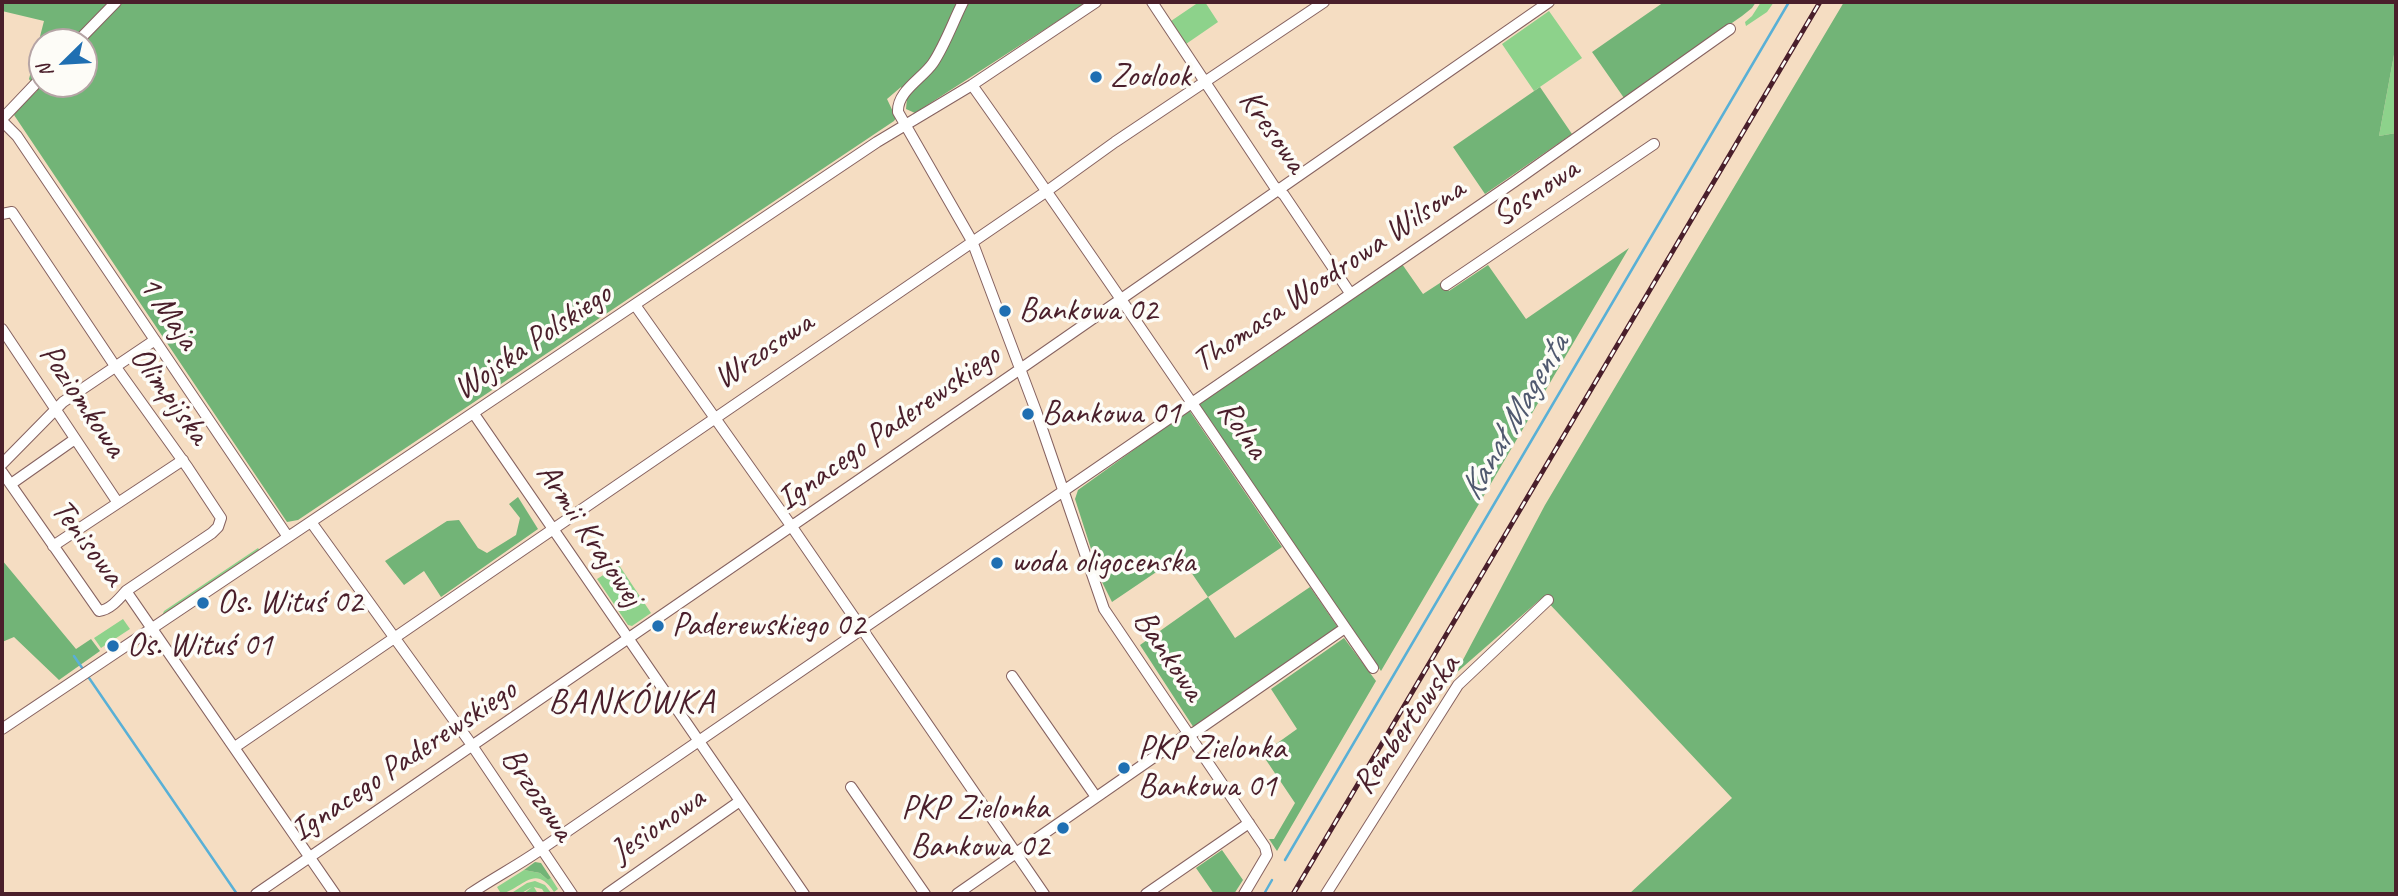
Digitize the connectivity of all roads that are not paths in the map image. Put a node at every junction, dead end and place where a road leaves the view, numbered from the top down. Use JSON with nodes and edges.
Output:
{"nodes":[{"id":1,"x":116,"y":2,"type":"edge"},
{"id":2,"x":963,"y":2,"type":"edge"},
{"id":3,"x":1096,"y":2,"type":"edge"},
{"id":4,"x":1152,"y":2,"type":"edge"},
{"id":5,"x":1324,"y":2,"type":"edge"},
{"id":6,"x":1549,"y":2,"type":"edge"},
{"id":7,"x":90,"y":28,"type":"edge"},
{"id":8,"x":1730,"y":29,"type":"dead end"},
{"id":9,"x":1206,"y":82,"type":"junction"},
{"id":10,"x":972,"y":85,"type":"junction"},
{"id":11,"x":28,"y":92,"type":"edge"},
{"id":12,"x":2,"y":120,"type":"edge"},
{"id":13,"x":905,"y":125,"type":"junction"},
{"id":14,"x":1654,"y":144,"type":"dead end"},
{"id":15,"x":1279,"y":190,"type":"junction"},
{"id":16,"x":1047,"y":191,"type":"junction"},
{"id":17,"x":2,"y":214,"type":"edge"},
{"id":18,"x":972,"y":241,"type":"junction"},
{"id":19,"x":1447,"y":285,"type":"dead end"},
{"id":20,"x":1350,"y":293,"type":"junction"},
{"id":21,"x":1122,"y":298,"type":"junction"},
{"id":22,"x":635,"y":305,"type":"junction"},
{"id":23,"x":2,"y":329,"type":"edge"},
{"id":24,"x":155,"y":340,"type":"junction"},
{"id":25,"x":115,"y":366,"type":"junction"},
{"id":26,"x":1021,"y":369,"type":"junction"},
{"id":27,"x":1190,"y":402,"type":"junction"},
{"id":28,"x":56,"y":409,"type":"junction"},
{"id":29,"x":474,"y":414,"type":"junction"},
{"id":30,"x":714,"y":417,"type":"junction"},
{"id":31,"x":75,"y":439,"type":"junction"},
{"id":32,"x":183,"y":460,"type":"junction"},
{"id":33,"x":2,"y":464,"type":"edge"},
{"id":34,"x":2,"y":471,"type":"edge"},
{"id":35,"x":10,"y":484,"type":"junction"},
{"id":36,"x":1064,"y":491,"type":"junction"},
{"id":37,"x":118,"y":503,"type":"junction"},
{"id":38,"x":311,"y":522,"type":"junction"},
{"id":39,"x":792,"y":527,"type":"junction"},
{"id":40,"x":553,"y":529,"type":"junction"},
{"id":41,"x":288,"y":537,"type":"junction"},
{"id":42,"x":53,"y":546,"type":"junction"},
{"id":43,"x":126,"y":591,"type":"junction"},
{"id":44,"x":1548,"y":600,"type":"dead end"},
{"id":45,"x":153,"y":628,"type":"junction"},
{"id":46,"x":1345,"y":628,"type":"junction"},
{"id":47,"x":863,"y":629,"type":"junction"},
{"id":48,"x":396,"y":637,"type":"junction"},
{"id":49,"x":629,"y":639,"type":"junction"},
{"id":50,"x":1373,"y":668,"type":"dead end"},
{"id":51,"x":1012,"y":676,"type":"dead end"},
{"id":52,"x":2,"y":729,"type":"edge"},
{"id":53,"x":1188,"y":734,"type":"junction"},
{"id":54,"x":698,"y":740,"type":"junction"},
{"id":55,"x":472,"y":746,"type":"junction"},
{"id":56,"x":235,"y":747,"type":"junction"},
{"id":57,"x":850,"y":787,"type":"dead end"},
{"id":58,"x":1096,"y":797,"type":"junction"},
{"id":59,"x":740,"y":801,"type":"junction"},
{"id":60,"x":1249,"y":822,"type":"junction"},
{"id":61,"x":541,"y":848,"type":"junction"},
{"id":62,"x":1015,"y":854,"type":"junction"},
{"id":63,"x":310,"y":857,"type":"junction"},
{"id":64,"x":256,"y":894,"type":"edge"},
{"id":65,"x":335,"y":894,"type":"edge"},
{"id":66,"x":470,"y":894,"type":"edge"},
{"id":67,"x":572,"y":894,"type":"edge"},
{"id":68,"x":607,"y":894,"type":"edge"},
{"id":69,"x":804,"y":894,"type":"edge"},
{"id":70,"x":925,"y":894,"type":"edge"},
{"id":71,"x":957,"y":894,"type":"edge"},
{"id":72,"x":1044,"y":894,"type":"edge"},
{"id":73,"x":1146,"y":894,"type":"edge"},
{"id":74,"x":1244,"y":894,"type":"edge"},
{"id":75,"x":1326,"y":894,"type":"edge"}],
"edges":[{"from":1,"to":7,"type":"street"},
{"from":2,"to":13,"type":"street"},
{"from":3,"to":10,"type":"street","name":"Wojska Polskiego"},
{"from":4,"to":9,"type":"street","name":"Kresowa"},
{"from":5,"to":9,"type":"street","name":"Wrzosowa"},
{"from":6,"to":15,"type":"street","name":"Ignacego Paderewskiego"},
{"from":8,"to":20,"type":"street","name":"Thomasa Woodrowa Wilsona"},
{"from":9,"to":15,"type":"street","name":"Kresowa"},
{"from":9,"to":16,"type":"street","name":"Wrzosowa"},
{"from":10,"to":13,"type":"street","name":"Wojska Polskiego"},
{"from":10,"to":16,"type":"street","name":"Rolna"},
{"from":11,"to":12,"type":"street"},
{"from":12,"to":24,"type":"street","name":"1 Maja"},
{"from":13,"to":18,"type":"street","name":"Bankowa"},
{"from":13,"to":22,"type":"street","name":"Wojska Polskiego"},
{"from":14,"to":19,"type":"street","name":"Sosnowa"},
{"from":15,"to":20,"type":"street","name":"Kresowa"},
{"from":15,"to":21,"type":"street","name":"Ignacego Paderewskiego"},
{"from":16,"to":18,"type":"street","name":"Wrzosowa"},
{"from":16,"to":21,"type":"street","name":"Rolna"},
{"from":17,"to":25,"type":"street","name":"Olimpijska"},
{"from":18,"to":26,"type":"street","name":"Bankowa"},
{"from":18,"to":30,"type":"street","name":"Wrzosowa"},
{"from":20,"to":27,"type":"street","name":"Thomasa Woodrowa Wilsona"},
{"from":21,"to":26,"type":"street","name":"Ignacego Paderewskiego"},
{"from":21,"to":27,"type":"street","name":"Rolna"},
{"from":22,"to":29,"type":"street","name":"Wojska Polskiego"},
{"from":22,"to":30,"type":"street"},
{"from":23,"to":28,"type":"street","name":"Poziomkowa"},
{"from":24,"to":25,"type":"street"},
{"from":24,"to":41,"type":"street","name":"1 Maja"},
{"from":25,"to":28,"type":"street"},
{"from":25,"to":32,"type":"street","name":"Olimpijska"},
{"from":26,"to":36,"type":"street","name":"Bankowa"},
{"from":26,"to":39,"type":"street","name":"Ignacego Paderewskiego"},
{"from":27,"to":36,"type":"street","name":"Thomasa Woodrowa Wilsona"},
{"from":27,"to":46,"type":"street","name":"Rolna"},
{"from":28,"to":31,"type":"street","name":"Poziomkowa"},
{"from":28,"to":33,"type":"street"},
{"from":29,"to":38,"type":"street","name":"Wojska Polskiego"},
{"from":29,"to":40,"type":"street","name":"Armii Krajowej"},
{"from":30,"to":39,"type":"street"},
{"from":30,"to":40,"type":"street","name":"Wrzosowa"},
{"from":31,"to":35,"type":"street"},
{"from":31,"to":37,"type":"street","name":"Poziomkowa"},
{"from":32,"to":37,"type":"street"},
{"from":32,"to":43,"type":"street","name":"Olimpijska"},
{"from":34,"to":35,"type":"street","name":"Tenisowa"},
{"from":35,"to":42,"type":"street","name":"Tenisowa"},
{"from":36,"to":47,"type":"street","name":"Thomasa Woodrowa Wilsona"},
{"from":36,"to":53,"type":"street","name":"Bankowa"},
{"from":37,"to":42,"type":"street"},
{"from":38,"to":41,"type":"street","name":"Wojska Polskiego"},
{"from":38,"to":48,"type":"street","name":"Brzozowa"},
{"from":39,"to":47,"type":"street"},
{"from":39,"to":49,"type":"street","name":"Ignacego Paderewskiego"},
{"from":40,"to":48,"type":"street","name":"Wrzosowa"},
{"from":40,"to":49,"type":"street","name":"Armii Krajowej"},
{"from":41,"to":45,"type":"street","name":"Wojska Polskiego"},
{"from":42,"to":43,"type":"street","name":"Tenisowa"},
{"from":43,"to":45,"type":"street"},
{"from":44,"to":75,"type":"street","name":"Rembertowska"},
{"from":45,"to":52,"type":"street","name":"Wojska Polskiego"},
{"from":45,"to":56,"type":"street"},
{"from":46,"to":50,"type":"street","name":"Rolna"},
{"from":46,"to":53,"type":"street"},
{"from":47,"to":54,"type":"street","name":"Thomasa Woodrowa Wilsona"},
{"from":47,"to":62,"type":"street"},
{"from":48,"to":55,"type":"street","name":"Brzozowa"},
{"from":48,"to":56,"type":"street","name":"Wrzosowa"},
{"from":49,"to":54,"type":"street","name":"Armii Krajowej"},
{"from":49,"to":55,"type":"street","name":"Ignacego Paderewskiego"},
{"from":51,"to":58,"type":"street"},
{"from":53,"to":58,"type":"street"},
{"from":53,"to":60,"type":"street","name":"Bankowa"},
{"from":54,"to":59,"type":"street","name":"Armii Krajowej"},
{"from":54,"to":61,"type":"street","name":"Thomasa Woodrowa Wilsona"},
{"from":55,"to":61,"type":"street","name":"Brzozowa"},
{"from":55,"to":63,"type":"street","name":"Ignacego Paderewskiego"},
{"from":56,"to":63,"type":"street"},
{"from":57,"to":70,"type":"street"},
{"from":58,"to":62,"type":"street"},
{"from":59,"to":68,"type":"street","name":"Jesionowa"},
{"from":59,"to":69,"type":"street","name":"Armii Krajowej"},
{"from":60,"to":73,"type":"street"},
{"from":60,"to":74,"type":"street","name":"Bankowa"},
{"from":61,"to":66,"type":"street","name":"Thomasa Woodrowa Wilsona"},
{"from":61,"to":67,"type":"street","name":"Brzozowa"},
{"from":62,"to":71,"type":"street"},
{"from":62,"to":72,"type":"street"},
{"from":63,"to":64,"type":"street","name":"Ignacego Paderewskiego"},
{"from":63,"to":65,"type":"street"}]}
